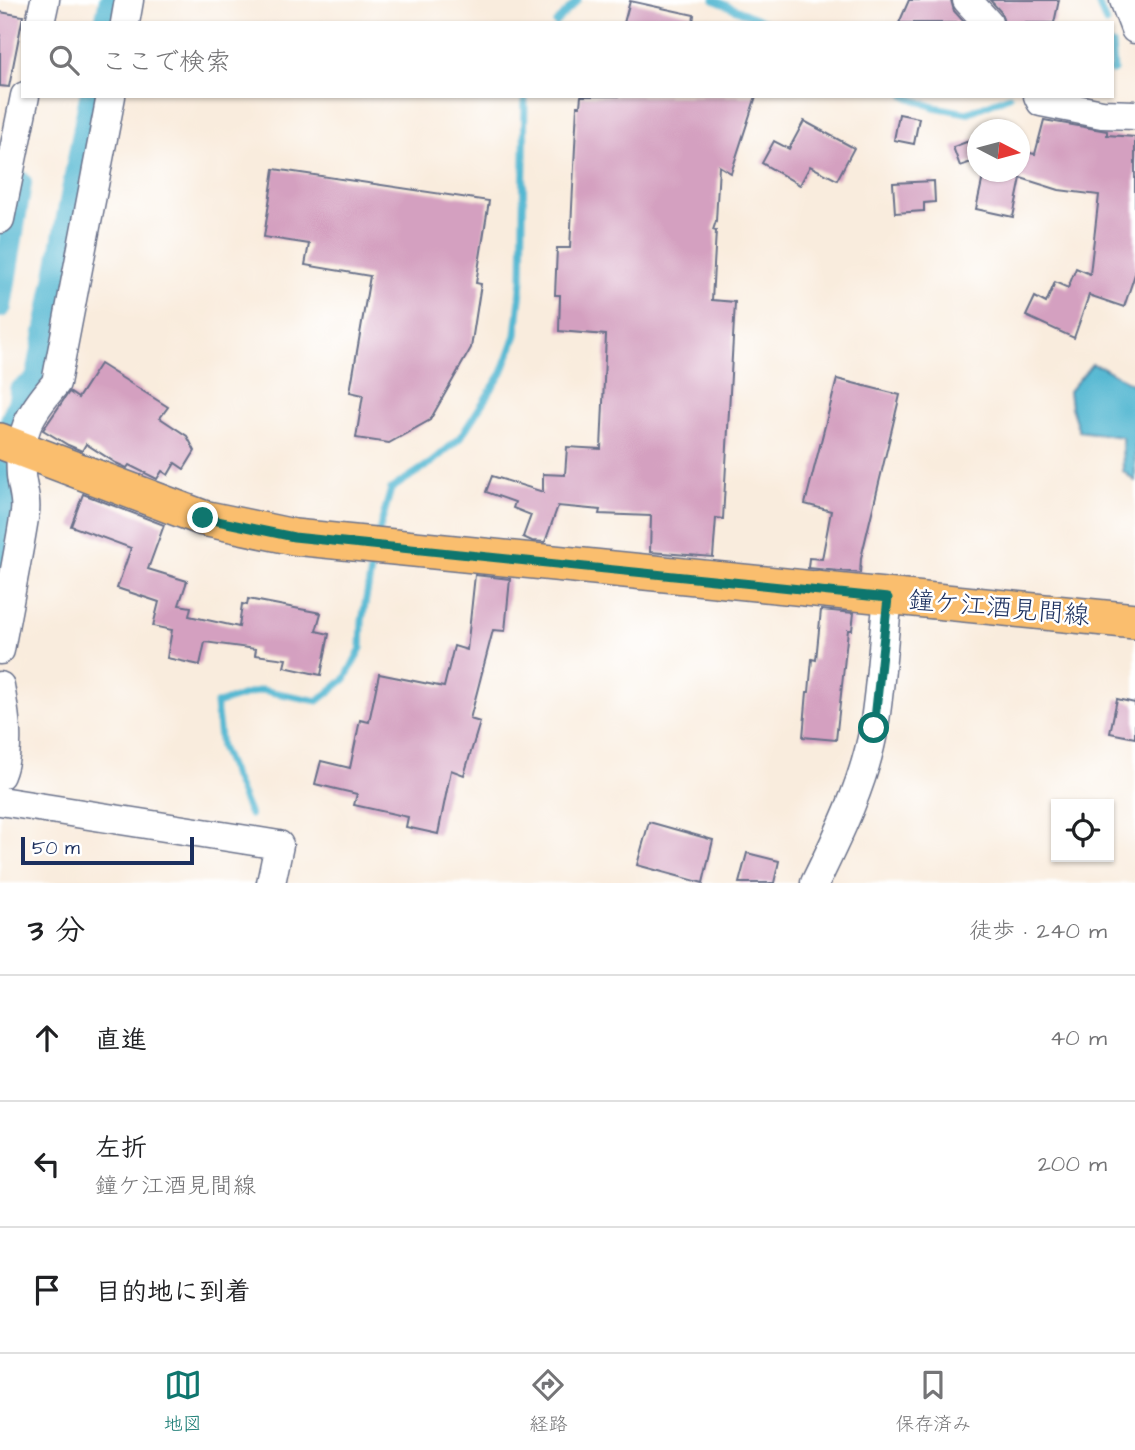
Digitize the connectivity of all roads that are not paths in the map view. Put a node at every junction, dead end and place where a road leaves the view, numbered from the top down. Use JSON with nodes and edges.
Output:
{"nodes":[{"id":1,"x":44,"y":0,"type":"edge"},
{"id":2,"x":130,"y":0,"type":"edge"},
{"id":3,"x":967,"y":0,"type":"edge"},
{"id":4,"x":1124,"y":0,"type":"edge"},
{"id":5,"x":40,"y":21,"type":"edge"},
{"id":6,"x":125,"y":21,"type":"edge"},
{"id":7,"x":986,"y":21,"type":"edge"},
{"id":8,"x":1135,"y":29,"type":"edge"},
{"id":9,"x":25,"y":98,"type":"edge"},
{"id":10,"x":111,"y":98,"type":"edge"},
{"id":11,"x":1039,"y":98,"type":"edge"},
{"id":12,"x":1135,"y":115,"type":"edge"},
{"id":13,"x":0,"y":219,"type":"edge"},
{"id":14,"x":11,"y":445,"type":"edge"},
{"id":15,"x":888,"y":598,"type":"junction"},
{"id":16,"x":1135,"y":621,"type":"edge"},
{"id":17,"x":0,"y":650,"type":"edge"},
{"id":18,"x":0,"y":686,"type":"edge"},
{"id":19,"x":0,"y":775,"type":"edge"},
{"id":20,"x":0,"y":801,"type":"edge"},
{"id":21,"x":271,"y":883,"type":"edge"},
{"id":22,"x":815,"y":883,"type":"edge"}],
"edges":[{"from":1,"to":5,"type":"street"},
{"from":2,"to":6,"type":"street"},
{"from":3,"to":7,"type":"street"},
{"from":4,"to":8,"type":"street"},
{"from":9,"to":13,"type":"street"},
{"from":10,"to":14,"type":"street"},
{"from":11,"to":12,"type":"street"},
{"from":14,"to":15,"type":"main road","name":"鐘ケ江酒見間線"},
{"from":14,"to":17,"type":"street"},
{"from":15,"to":16,"type":"main road","name":"鐘ケ江酒見間線"},
{"from":15,"to":22,"type":"street"},
{"from":18,"to":19,"type":"street"},
{"from":20,"to":21,"type":"street"}]}
